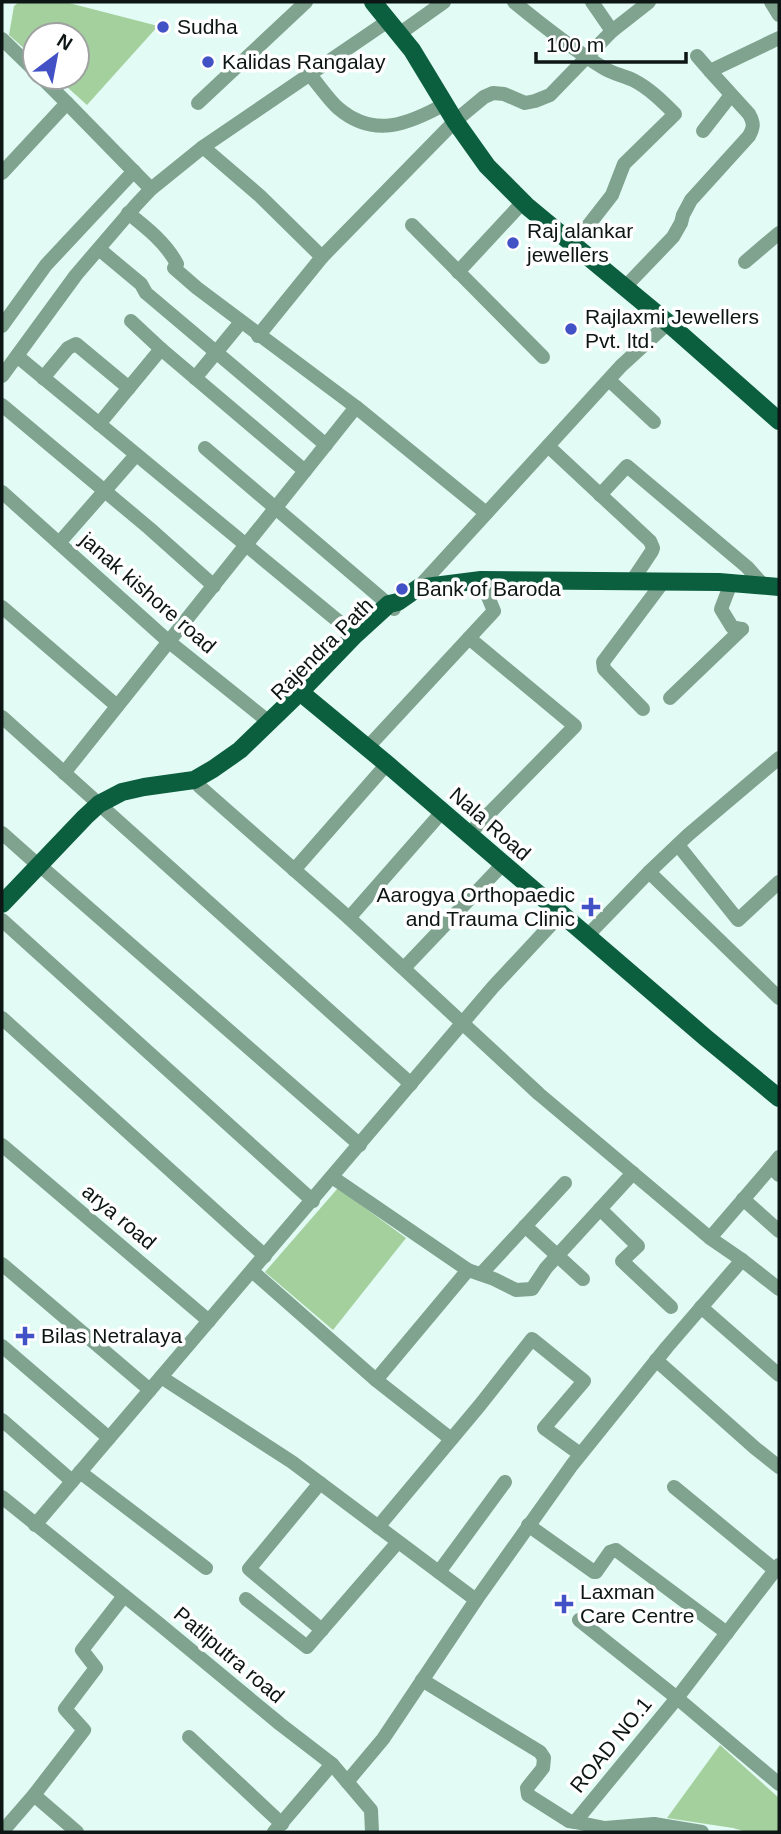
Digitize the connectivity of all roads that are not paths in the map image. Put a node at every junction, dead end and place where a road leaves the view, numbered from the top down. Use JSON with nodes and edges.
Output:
{"nodes":[{"id":1,"x":306,"y":2,"type":"edge"},
{"id":2,"x":373,"y":2,"type":"edge"},
{"id":3,"x":444,"y":2,"type":"edge"},
{"id":4,"x":514,"y":2,"type":"edge"},
{"id":5,"x":592,"y":2,"type":"edge"},
{"id":6,"x":649,"y":2,"type":"edge"},
{"id":7,"x":771,"y":2,"type":"edge"},
{"id":8,"x":779,"y":15,"type":"edge"},
{"id":9,"x":394,"y":28,"type":"junction"},
{"id":10,"x":612,"y":31,"type":"junction"},
{"id":11,"x":779,"y":38,"type":"edge"},
{"id":12,"x":2,"y":39,"type":"edge"},
{"id":13,"x":586,"y":56,"type":"junction"},
{"id":14,"x":697,"y":56,"type":"dead end"},
{"id":15,"x":21,"y":57,"type":"edge"},
{"id":16,"x":710,"y":71,"type":"junction"},
{"id":17,"x":310,"y":75,"type":"junction"},
{"id":18,"x":55,"y":91,"type":"edge"},
{"id":19,"x":731,"y":95,"type":"junction"},
{"id":20,"x":67,"y":103,"type":"junction"},
{"id":21,"x":198,"y":103,"type":"dead end"},
{"id":22,"x":444,"y":104,"type":"junction"},
{"id":23,"x":455,"y":121,"type":"junction"},
{"id":24,"x":703,"y":131,"type":"dead end"},
{"id":25,"x":203,"y":147,"type":"junction"},
{"id":26,"x":134,"y":171,"type":"junction"},
{"id":27,"x":2,"y":173,"type":"edge"},
{"id":28,"x":151,"y":190,"type":"junction"},
{"id":29,"x":523,"y":202,"type":"junction"},
{"id":30,"x":128,"y":213,"type":"junction"},
{"id":31,"x":412,"y":225,"type":"dead end"},
{"id":32,"x":779,"y":234,"type":"edge"},
{"id":33,"x":573,"y":244,"type":"junction"},
{"id":34,"x":99,"y":248,"type":"junction"},
{"id":35,"x":322,"y":257,"type":"junction"},
{"id":36,"x":746,"y":262,"type":"dead end"},
{"id":37,"x":458,"y":272,"type":"junction"},
{"id":38,"x":625,"y":287,"type":"junction"},
{"id":39,"x":131,"y":321,"type":"dead end"},
{"id":40,"x":241,"y":322,"type":"junction"},
{"id":41,"x":668,"y":323,"type":"junction"},
{"id":42,"x":2,"y":326,"type":"edge"},
{"id":43,"x":258,"y":335,"type":"junction"},
{"id":44,"x":161,"y":349,"type":"junction"},
{"id":45,"x":217,"y":352,"type":"junction"},
{"id":46,"x":17,"y":356,"type":"junction"},
{"id":47,"x":543,"y":357,"type":"dead end"},
{"id":48,"x":2,"y":376,"type":"edge"},
{"id":49,"x":43,"y":378,"type":"junction"},
{"id":50,"x":195,"y":378,"type":"junction"},
{"id":51,"x":609,"y":380,"type":"junction"},
{"id":52,"x":129,"y":388,"type":"junction"},
{"id":53,"x":2,"y":405,"type":"edge"},
{"id":54,"x":356,"y":408,"type":"junction"},
{"id":55,"x":779,"y":421,"type":"edge"},
{"id":56,"x":654,"y":422,"type":"dead end"},
{"id":57,"x":99,"y":424,"type":"junction"},
{"id":58,"x":326,"y":445,"type":"junction"},
{"id":59,"x":548,"y":446,"type":"junction"},
{"id":60,"x":205,"y":448,"type":"dead end"},
{"id":61,"x":136,"y":455,"type":"junction"},
{"id":62,"x":305,"y":471,"type":"junction"},
{"id":63,"x":2,"y":492,"type":"edge"},
{"id":64,"x":104,"y":492,"type":"junction"},
{"id":65,"x":600,"y":495,"type":"junction"},
{"id":66,"x":275,"y":508,"type":"junction"},
{"id":67,"x":486,"y":513,"type":"junction"},
{"id":68,"x":59,"y":543,"type":"junction"},
{"id":69,"x":246,"y":545,"type":"junction"},
{"id":70,"x":481,"y":580,"type":"junction"},
{"id":71,"x":632,"y":581,"type":"junction"},
{"id":72,"x":663,"y":582,"type":"junction"},
{"id":73,"x":731,"y":583,"type":"junction"},
{"id":74,"x":214,"y":586,"type":"junction"},
{"id":75,"x":771,"y":586,"type":"edge"},
{"id":76,"x":418,"y":588,"type":"junction"},
{"id":77,"x":394,"y":605,"type":"junction"},
{"id":78,"x":2,"y":607,"type":"edge"},
{"id":79,"x":355,"y":635,"type":"junction"},
{"id":80,"x":469,"y":638,"type":"junction"},
{"id":81,"x":169,"y":641,"type":"junction"},
{"id":82,"x":303,"y":695,"type":"junction"},
{"id":83,"x":670,"y":698,"type":"dead end"},
{"id":84,"x":117,"y":706,"type":"junction"},
{"id":85,"x":643,"y":709,"type":"dead end"},
{"id":86,"x":2,"y":717,"type":"edge"},
{"id":87,"x":269,"y":722,"type":"junction"},
{"id":88,"x":367,"y":748,"type":"junction"},
{"id":89,"x":243,"y":753,"type":"junction"},
{"id":90,"x":779,"y":758,"type":"edge"},
{"id":91,"x":387,"y":764,"type":"junction"},
{"id":92,"x":64,"y":773,"type":"junction"},
{"id":93,"x":199,"y":786,"type":"junction"},
{"id":94,"x":102,"y":807,"type":"junction"},
{"id":95,"x":442,"y":812,"type":"junction"},
{"id":96,"x":2,"y":832,"type":"edge"},
{"id":97,"x":468,"y":835,"type":"junction"},
{"id":98,"x":678,"y":845,"type":"junction"},
{"id":99,"x":503,"y":864,"type":"junction"},
{"id":100,"x":41,"y":868,"type":"junction"},
{"id":101,"x":294,"y":870,"type":"junction"},
{"id":102,"x":649,"y":872,"type":"junction"},
{"id":103,"x":779,"y":882,"type":"edge"},
{"id":104,"x":3,"y":907,"type":"edge"},
{"id":105,"x":561,"y":914,"type":"junction"},
{"id":106,"x":349,"y":918,"type":"junction"},
{"id":107,"x":587,"y":936,"type":"junction"},
{"id":108,"x":404,"y":968,"type":"junction"},
{"id":109,"x":779,"y":998,"type":"edge"},
{"id":110,"x":2,"y":1018,"type":"edge"},
{"id":111,"x":463,"y":1023,"type":"junction"},
{"id":112,"x":411,"y":1084,"type":"junction"},
{"id":113,"x":779,"y":1098,"type":"edge"},
{"id":114,"x":2,"y":1145,"type":"edge"},
{"id":115,"x":360,"y":1145,"type":"junction"},
{"id":116,"x":776,"y":1167,"type":"edge"},
{"id":117,"x":634,"y":1173,"type":"junction"},
{"id":118,"x":332,"y":1177,"type":"junction"},
{"id":119,"x":565,"y":1183,"type":"dead end"},
{"id":120,"x":743,"y":1199,"type":"junction"},
{"id":121,"x":313,"y":1201,"type":"junction"},
{"id":122,"x":600,"y":1209,"type":"junction"},
{"id":123,"x":525,"y":1226,"type":"junction"},
{"id":124,"x":779,"y":1231,"type":"edge"},
{"id":125,"x":710,"y":1238,"type":"junction"},
{"id":126,"x":265,"y":1256,"type":"junction"},
{"id":127,"x":557,"y":1256,"type":"junction"},
{"id":128,"x":742,"y":1260,"type":"junction"},
{"id":129,"x":2,"y":1264,"type":"edge"},
{"id":130,"x":252,"y":1271,"type":"junction"},
{"id":131,"x":474,"y":1272,"type":"junction"},
{"id":132,"x":583,"y":1279,"type":"dead end"},
{"id":133,"x":779,"y":1289,"type":"edge"},
{"id":134,"x":671,"y":1307,"type":"dead end"},
{"id":135,"x":701,"y":1307,"type":"junction"},
{"id":136,"x":209,"y":1321,"type":"junction"},
{"id":137,"x":2,"y":1346,"type":"edge"},
{"id":138,"x":656,"y":1360,"type":"junction"},
{"id":139,"x":779,"y":1375,"type":"edge"},
{"id":140,"x":161,"y":1377,"type":"junction"},
{"id":141,"x":376,"y":1380,"type":"junction"},
{"id":142,"x":150,"y":1390,"type":"junction"},
{"id":143,"x":2,"y":1420,"type":"edge"},
{"id":144,"x":109,"y":1438,"type":"junction"},
{"id":145,"x":451,"y":1439,"type":"junction"},
{"id":146,"x":580,"y":1454,"type":"junction"},
{"id":147,"x":779,"y":1467,"type":"edge"},
{"id":148,"x":76,"y":1477,"type":"junction"},
{"id":149,"x":505,"y":1482,"type":"dead end"},
{"id":150,"x":320,"y":1483,"type":"junction"},
{"id":151,"x":674,"y":1487,"type":"dead end"},
{"id":152,"x":2,"y":1497,"type":"edge"},
{"id":153,"x":35,"y":1525,"type":"junction"},
{"id":154,"x":528,"y":1525,"type":"junction"},
{"id":155,"x":378,"y":1527,"type":"junction"},
{"id":156,"x":398,"y":1542,"type":"junction"},
{"id":157,"x":777,"y":1567,"type":"edge"},
{"id":158,"x":206,"y":1568,"type":"dead end"},
{"id":159,"x":439,"y":1572,"type":"junction"},
{"id":160,"x":124,"y":1596,"type":"junction"},
{"id":161,"x":246,"y":1599,"type":"dead end"},
{"id":162,"x":476,"y":1600,"type":"junction"},
{"id":163,"x":579,"y":1620,"type":"dead end"},
{"id":164,"x":322,"y":1630,"type":"junction"},
{"id":165,"x":727,"y":1633,"type":"junction"},
{"id":166,"x":422,"y":1680,"type":"junction"},
{"id":167,"x":677,"y":1698,"type":"junction"},
{"id":168,"x":189,"y":1737,"type":"dead end"},
{"id":169,"x":332,"y":1765,"type":"junction"},
{"id":170,"x":347,"y":1782,"type":"junction"},
{"id":171,"x":779,"y":1784,"type":"edge"},
{"id":172,"x":34,"y":1795,"type":"junction"},
{"id":173,"x":575,"y":1822,"type":"junction"},
{"id":174,"x":278,"y":1828,"type":"edge"},
{"id":175,"x":653,"y":1828,"type":"edge"},
{"id":176,"x":2,"y":1832,"type":"edge"},
{"id":177,"x":77,"y":1832,"type":"edge"},
{"id":178,"x":372,"y":1832,"type":"edge"},
{"id":179,"x":702,"y":1832,"type":"edge"}],
"edges":[{"from":1,"to":21,"type":"street"},
{"from":2,"to":9,"type":"main road"},
{"from":3,"to":9,"type":"street"},
{"from":4,"to":13,"type":"street"},
{"from":5,"to":10,"type":"street"},
{"from":6,"to":10,"type":"street"},
{"from":7,"to":8,"type":"street"},
{"from":9,"to":17,"type":"street"},
{"from":9,"to":22,"type":"main road"},
{"from":10,"to":13,"type":"street"},
{"from":11,"to":16,"type":"street"},
{"from":12,"to":15,"type":"street"},
{"from":13,"to":23,"type":"street"},
{"from":13,"to":33,"type":"street"},
{"from":14,"to":16,"type":"street"},
{"from":16,"to":19,"type":"street"},
{"from":17,"to":22,"type":"street"},
{"from":17,"to":25,"type":"street"},
{"from":18,"to":20,"type":"street"},
{"from":19,"to":24,"type":"street"},
{"from":19,"to":38,"type":"street"},
{"from":20,"to":26,"type":"street"},
{"from":20,"to":27,"type":"street"},
{"from":22,"to":23,"type":"main road"},
{"from":23,"to":29,"type":"main road"},
{"from":23,"to":35,"type":"street"},
{"from":25,"to":28,"type":"street"},
{"from":25,"to":35,"type":"street"},
{"from":26,"to":28,"type":"street"},
{"from":26,"to":42,"type":"street"},
{"from":28,"to":30,"type":"street"},
{"from":29,"to":33,"type":"main road"},
{"from":29,"to":37,"type":"street"},
{"from":30,"to":34,"type":"street"},
{"from":30,"to":40,"type":"street"},
{"from":31,"to":37,"type":"street"},
{"from":32,"to":36,"type":"street"},
{"from":33,"to":38,"type":"main road"},
{"from":34,"to":45,"type":"street"},
{"from":34,"to":46,"type":"street"},
{"from":35,"to":43,"type":"street"},
{"from":37,"to":47,"type":"street"},
{"from":38,"to":41,"type":"main road"},
{"from":39,"to":44,"type":"street"},
{"from":40,"to":43,"type":"street"},
{"from":40,"to":45,"type":"street"},
{"from":41,"to":51,"type":"street"},
{"from":41,"to":55,"type":"main road"},
{"from":43,"to":54,"type":"street"},
{"from":44,"to":50,"type":"street"},
{"from":44,"to":52,"type":"street"},
{"from":45,"to":50,"type":"street"},
{"from":45,"to":58,"type":"street"},
{"from":46,"to":48,"type":"street"},
{"from":46,"to":49,"type":"street"},
{"from":49,"to":52,"type":"street"},
{"from":49,"to":57,"type":"street"},
{"from":50,"to":62,"type":"street"},
{"from":51,"to":56,"type":"street"},
{"from":51,"to":59,"type":"street"},
{"from":52,"to":57,"type":"street"},
{"from":53,"to":64,"type":"street"},
{"from":54,"to":58,"type":"street"},
{"from":54,"to":67,"type":"street"},
{"from":57,"to":61,"type":"street"},
{"from":58,"to":62,"type":"street"},
{"from":59,"to":65,"type":"street"},
{"from":59,"to":67,"type":"street"},
{"from":60,"to":66,"type":"street"},
{"from":61,"to":64,"type":"street"},
{"from":61,"to":69,"type":"street"},
{"from":62,"to":66,"type":"street"},
{"from":63,"to":68,"type":"street","name":"janak kishore road"},
{"from":64,"to":68,"type":"street"},
{"from":64,"to":74,"type":"street"},
{"from":65,"to":71,"type":"street"},
{"from":65,"to":75,"type":"street"},
{"from":66,"to":69,"type":"street"},
{"from":66,"to":77,"type":"street"},
{"from":67,"to":76,"type":"street"},
{"from":68,"to":81,"type":"street","name":"janak kishore road"},
{"from":69,"to":74,"type":"street"},
{"from":69,"to":79,"type":"street"},
{"from":70,"to":71,"type":"main road"},
{"from":70,"to":76,"type":"main road"},
{"from":70,"to":80,"type":"street"},
{"from":71,"to":72,"type":"main road"},
{"from":72,"to":73,"type":"main road"},
{"from":72,"to":85,"type":"street"},
{"from":73,"to":75,"type":"main road"},
{"from":73,"to":83,"type":"street"},
{"from":74,"to":81,"type":"street"},
{"from":76,"to":77,"type":"main road"},
{"from":77,"to":79,"type":"main road","name":"Rajendra Path"},
{"from":77,"to":82,"type":"main road","name":"Rajendra Path"},
{"from":78,"to":84,"type":"street"},
{"from":79,"to":82,"type":"main road","name":"Rajendra Path"},
{"from":80,"to":88,"type":"street"},
{"from":80,"to":97,"type":"street"},
{"from":81,"to":84,"type":"street"},
{"from":81,"to":87,"type":"street","name":"janak kishore road"},
{"from":82,"to":87,"type":"main road","name":"Rajendra Path"},
{"from":82,"to":88,"type":"main road","name":"Nala Road"},
{"from":82,"to":89,"type":"main road","name":"Rajendra Path"},
{"from":84,"to":92,"type":"street"},
{"from":86,"to":92,"type":"street"},
{"from":87,"to":89,"type":"main road","name":"Rajendra Path"},
{"from":88,"to":91,"type":"main road","name":"Nala Road"},
{"from":89,"to":93,"type":"main road","name":"Rajendra Path"},
{"from":89,"to":94,"type":"main road","name":"Rajendra Path"},
{"from":90,"to":98,"type":"street"},
{"from":91,"to":95,"type":"main road","name":"Nala Road"},
{"from":91,"to":101,"type":"street"},
{"from":92,"to":94,"type":"street"},
{"from":93,"to":94,"type":"main road","name":"Rajendra Path"},
{"from":93,"to":101,"type":"street"},
{"from":94,"to":100,"type":"main road","name":"Rajendra Path"},
{"from":94,"to":112,"type":"street"},
{"from":95,"to":97,"type":"main road","name":"Nala Road"},
{"from":95,"to":106,"type":"street"},
{"from":96,"to":100,"type":"street"},
{"from":97,"to":99,"type":"main road","name":"Nala Road"},
{"from":98,"to":102,"type":"street"},
{"from":98,"to":103,"type":"street"},
{"from":99,"to":105,"type":"main road","name":"Nala Road"},
{"from":99,"to":108,"type":"street"},
{"from":100,"to":104,"type":"main road","name":"Rajendra Path"},
{"from":100,"to":115,"type":"street"},
{"from":101,"to":106,"type":"street"},
{"from":102,"to":107,"type":"street"},
{"from":102,"to":109,"type":"street"},
{"from":104,"to":121,"type":"street"},
{"from":105,"to":107,"type":"main road","name":"Nala Road"},
{"from":105,"to":111,"type":"street"},
{"from":106,"to":108,"type":"street"},
{"from":107,"to":113,"type":"main road","name":"Nala Road"},
{"from":108,"to":111,"type":"street"},
{"from":110,"to":126,"type":"street"},
{"from":111,"to":112,"type":"street"},
{"from":111,"to":117,"type":"street"},
{"from":112,"to":115,"type":"street"},
{"from":114,"to":136,"type":"street","name":"arya road"},
{"from":115,"to":118,"type":"street"},
{"from":116,"to":120,"type":"street"},
{"from":117,"to":122,"type":"street"},
{"from":117,"to":125,"type":"street"},
{"from":118,"to":121,"type":"street"},
{"from":118,"to":131,"type":"street"},
{"from":119,"to":123,"type":"street"},
{"from":120,"to":124,"type":"street"},
{"from":120,"to":125,"type":"street"},
{"from":121,"to":126,"type":"street"},
{"from":122,"to":127,"type":"street"},
{"from":122,"to":134,"type":"street"},
{"from":123,"to":127,"type":"street"},
{"from":123,"to":131,"type":"street"},
{"from":125,"to":128,"type":"street"},
{"from":126,"to":130,"type":"street"},
{"from":127,"to":131,"type":"street"},
{"from":127,"to":132,"type":"street"},
{"from":128,"to":133,"type":"street"},
{"from":128,"to":135,"type":"street"},
{"from":129,"to":142,"type":"street"},
{"from":130,"to":136,"type":"street"},
{"from":130,"to":141,"type":"street"},
{"from":131,"to":141,"type":"street"},
{"from":135,"to":138,"type":"street"},
{"from":135,"to":139,"type":"street"},
{"from":136,"to":140,"type":"street"},
{"from":137,"to":144,"type":"street"},
{"from":138,"to":146,"type":"street"},
{"from":138,"to":147,"type":"street"},
{"from":140,"to":142,"type":"street"},
{"from":140,"to":150,"type":"street"},
{"from":141,"to":145,"type":"street"},
{"from":142,"to":144,"type":"street"},
{"from":143,"to":148,"type":"street"},
{"from":144,"to":148,"type":"street"},
{"from":145,"to":146,"type":"street"},
{"from":145,"to":155,"type":"street"},
{"from":146,"to":154,"type":"street"},
{"from":148,"to":153,"type":"street"},
{"from":148,"to":158,"type":"street"},
{"from":149,"to":159,"type":"street"},
{"from":150,"to":155,"type":"street"},
{"from":150,"to":164,"type":"street"},
{"from":151,"to":157,"type":"street"},
{"from":152,"to":153,"type":"street","name":"Patliputra road"},
{"from":153,"to":160,"type":"street","name":"Patliputra road"},
{"from":154,"to":162,"type":"street"},
{"from":154,"to":165,"type":"street"},
{"from":155,"to":156,"type":"street"},
{"from":156,"to":159,"type":"street"},
{"from":156,"to":164,"type":"street"},
{"from":157,"to":165,"type":"street","name":"ROAD NO.1"},
{"from":159,"to":162,"type":"street"},
{"from":160,"to":169,"type":"street","name":"Patliputra road"},
{"from":160,"to":172,"type":"street"},
{"from":161,"to":164,"type":"street"},
{"from":162,"to":166,"type":"street"},
{"from":163,"to":167,"type":"street"},
{"from":165,"to":167,"type":"street","name":"ROAD NO.1"},
{"from":166,"to":170,"type":"street"},
{"from":166,"to":173,"type":"street"},
{"from":167,"to":171,"type":"street","name":"ROAD NO.1"},
{"from":167,"to":173,"type":"street","name":"ROAD NO.1"},
{"from":168,"to":174,"type":"street"},
{"from":169,"to":170,"type":"street","name":"Patliputra road"},
{"from":169,"to":174,"type":"street"},
{"from":170,"to":178,"type":"street","name":"Patliputra road"},
{"from":172,"to":176,"type":"street"},
{"from":172,"to":177,"type":"street"},
{"from":173,"to":175,"type":"street","name":"ROAD NO.1"},
{"from":175,"to":179,"type":"street","name":"ROAD NO.1"}]}
